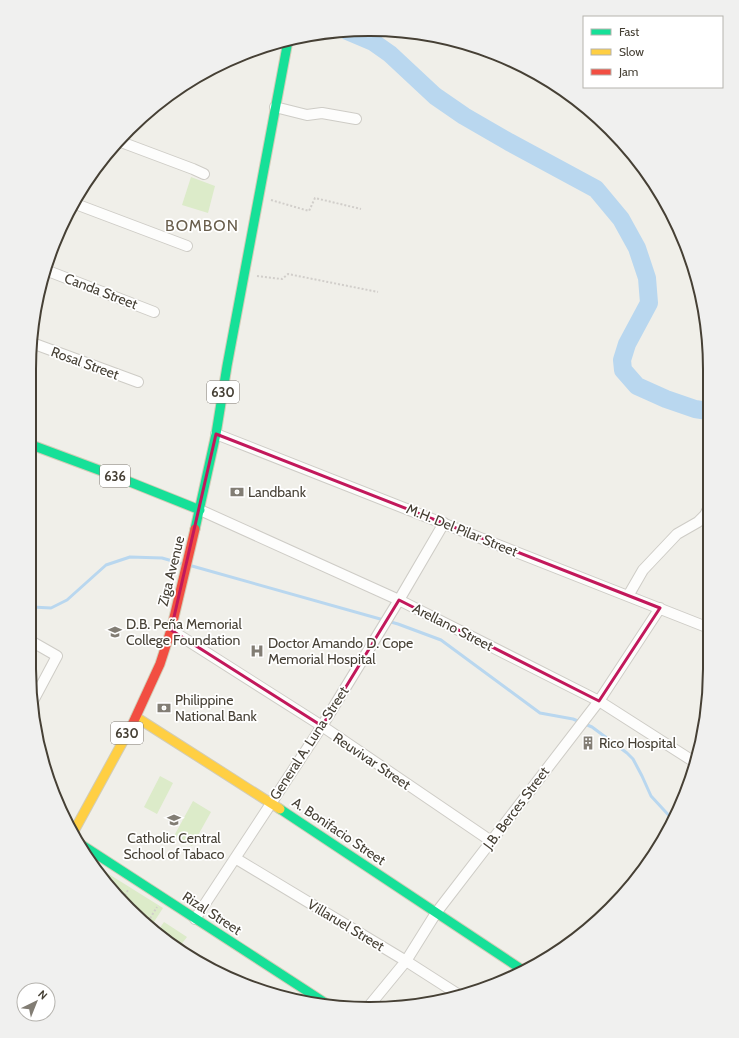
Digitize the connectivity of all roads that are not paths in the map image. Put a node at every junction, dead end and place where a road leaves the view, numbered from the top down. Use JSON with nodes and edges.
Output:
{"nodes":[{"id":1,"x":287,"y":46,"type":"edge"},
{"id":2,"x":275,"y":107,"type":"junction"},
{"id":3,"x":356,"y":119,"type":"dead end"},
{"id":4,"x":125,"y":144,"type":"edge"},
{"id":5,"x":204,"y":174,"type":"dead end"},
{"id":6,"x":80,"y":205,"type":"edge"},
{"id":7,"x":187,"y":246,"type":"dead end"},
{"id":8,"x":51,"y":272,"type":"edge"},
{"id":9,"x":154,"y":312,"type":"dead end"},
{"id":10,"x":37,"y":345,"type":"edge"},
{"id":11,"x":138,"y":382,"type":"dead end"},
{"id":12,"x":216,"y":434,"type":"junction"},
{"id":13,"x":36,"y":447,"type":"edge"},
{"id":14,"x":200,"y":510,"type":"junction"},
{"id":15,"x":703,"y":517,"type":"edge"},
{"id":16,"x":444,"y":523,"type":"junction"},
{"id":17,"x":628,"y":596,"type":"junction"},
{"id":18,"x":399,"y":600,"type":"junction"},
{"id":19,"x":660,"y":608,"type":"junction"},
{"id":20,"x":703,"y":626,"type":"edge"},
{"id":21,"x":171,"y":630,"type":"junction"},
{"id":22,"x":36,"y":644,"type":"edge"},
{"id":23,"x":37,"y":693,"type":"edge"},
{"id":24,"x":599,"y":701,"type":"junction"},
{"id":25,"x":136,"y":717,"type":"junction"},
{"id":26,"x":322,"y":726,"type":"junction"},
{"id":27,"x":691,"y":759,"type":"edge"},
{"id":28,"x":271,"y":802,"type":"junction"},
{"id":29,"x":76,"y":827,"type":"edge"},
{"id":30,"x":491,"y":841,"type":"junction"},
{"id":31,"x":88,"y":848,"type":"edge"},
{"id":32,"x":235,"y":858,"type":"junction"},
{"id":33,"x":436,"y":913,"type":"junction"},
{"id":34,"x":195,"y":919,"type":"junction"},
{"id":35,"x":406,"y":961,"type":"junction"},
{"id":36,"x":518,"y":967,"type":"edge"},
{"id":37,"x":454,"y":992,"type":"edge"},
{"id":38,"x":317,"y":998,"type":"edge"},
{"id":39,"x":372,"y":1002,"type":"edge"}],
"edges":[{"from":1,"to":2,"type":"main road","number":"630"},
{"from":2,"to":3,"type":"street"},
{"from":2,"to":12,"type":"main road","number":"630"},
{"from":4,"to":5,"type":"street"},
{"from":6,"to":7,"type":"street"},
{"from":8,"to":9,"type":"street","name":"Canda Street"},
{"from":10,"to":11,"type":"street","name":"Rosal Street"},
{"from":12,"to":14,"type":"main road","number":"630"},
{"from":12,"to":16,"type":"street","name":"M.H. Del Pilar Street"},
{"from":13,"to":14,"type":"main road","number":"636"},
{"from":14,"to":18,"type":"street","name":"Arellano Street"},
{"from":14,"to":21,"type":"main road","name":"Ziga Avenue","number":"630"},
{"from":15,"to":17,"type":"street"},
{"from":16,"to":17,"type":"street","name":"M.H. Del Pilar Street"},
{"from":16,"to":18,"type":"street","name":"General A. Luna Street"},
{"from":17,"to":19,"type":"street","name":"M.H. Del Pilar Street"},
{"from":18,"to":24,"type":"street","name":"Arellano Street"},
{"from":18,"to":26,"type":"street","name":"General A. Luna Street"},
{"from":19,"to":20,"type":"street","name":"M.H. Del Pilar Street"},
{"from":19,"to":24,"type":"street","name":"J.B. Berces Street"},
{"from":21,"to":25,"type":"main road","name":"Ziga Avenue","number":"630"},
{"from":21,"to":26,"type":"street","name":"Reuvivar Street"},
{"from":22,"to":23,"type":"street"},
{"from":24,"to":27,"type":"street","name":"Arellano Street"},
{"from":24,"to":30,"type":"street","name":"J.B. Berces Street"},
{"from":25,"to":28,"type":"main road","name":"A. Bonifacio Street"},
{"from":25,"to":29,"type":"main road","name":"Ziga Avenue","number":"630"},
{"from":26,"to":28,"type":"street","name":"General A. Luna Street"},
{"from":26,"to":30,"type":"street","name":"Reuvivar Street"},
{"from":28,"to":32,"type":"street","name":"General A. Luna Street"},
{"from":28,"to":33,"type":"main road","name":"A. Bonifacio Street"},
{"from":30,"to":33,"type":"street","name":"J.B. Berces Street"},
{"from":31,"to":34,"type":"main road","name":"Rizal Street"},
{"from":32,"to":34,"type":"street","name":"General A. Luna Street"},
{"from":32,"to":35,"type":"street","name":"Villaruel Street"},
{"from":33,"to":35,"type":"street","name":"J.B. Berces Street"},
{"from":33,"to":36,"type":"main road","name":"A. Bonifacio Street"},
{"from":34,"to":38,"type":"main road","name":"Rizal Street"},
{"from":35,"to":37,"type":"street","name":"Villaruel Street"},
{"from":35,"to":39,"type":"street","name":"J.B. Berces Street"}]}
